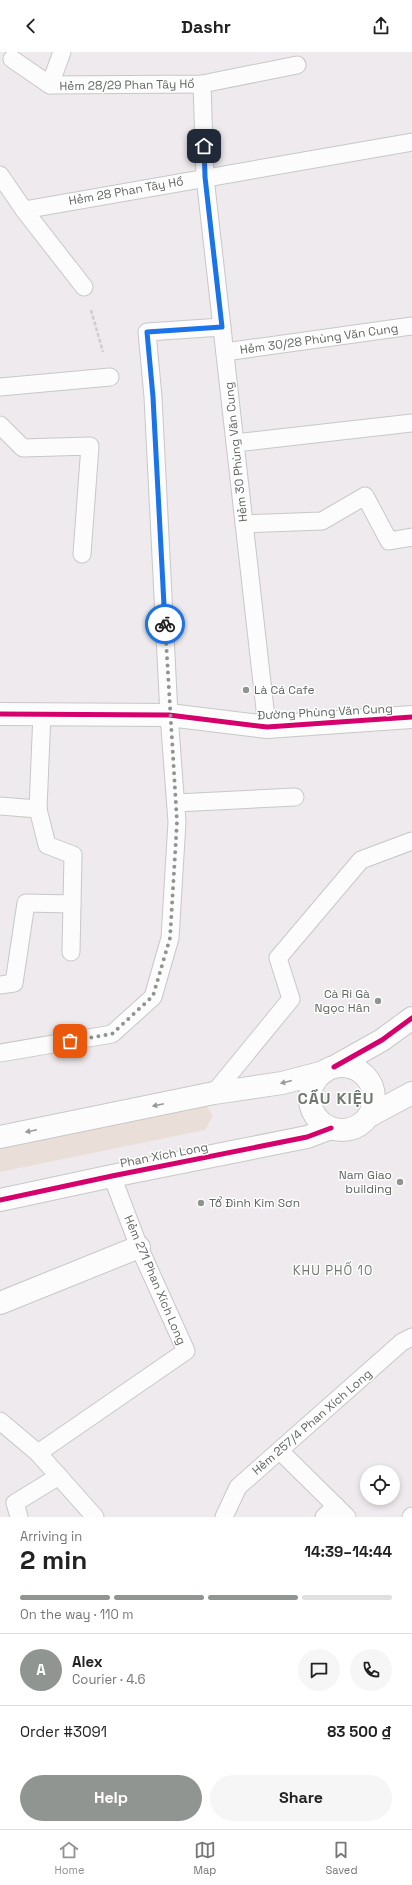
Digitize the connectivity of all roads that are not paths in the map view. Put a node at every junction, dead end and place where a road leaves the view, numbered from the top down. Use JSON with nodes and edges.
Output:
{"nodes":[{"id":1,"x":62,"y":52,"type":"edge"},
{"id":2,"x":9,"y":58,"type":"edge"},
{"id":3,"x":298,"y":64,"type":"dead end"},
{"id":4,"x":202,"y":84,"type":"junction"},
{"id":5,"x":50,"y":85,"type":"junction"},
{"id":6,"x":412,"y":142,"type":"edge"},
{"id":7,"x":0,"y":175,"type":"edge"},
{"id":8,"x":205,"y":177,"type":"junction"},
{"id":9,"x":24,"y":210,"type":"junction"},
{"id":10,"x":84,"y":287,"type":"road end"},
{"id":11,"x":412,"y":326,"type":"edge"},
{"id":12,"x":222,"y":327,"type":"junction"},
{"id":13,"x":225,"y":352,"type":"junction"},
{"id":14,"x":110,"y":377,"type":"road end"},
{"id":15,"x":0,"y":387,"type":"edge"},
{"id":16,"x":412,"y":423,"type":"edge"},
{"id":17,"x":0,"y":425,"type":"edge"},
{"id":18,"x":235,"y":443,"type":"junction"},
{"id":19,"x":244,"y":524,"type":"junction"},
{"id":20,"x":412,"y":537,"type":"edge"},
{"id":21,"x":82,"y":554,"type":"dead end"},
{"id":22,"x":42,"y":713,"type":"junction"},
{"id":23,"x":0,"y":714,"type":"edge"},
{"id":24,"x":170,"y":716,"type":"junction"},
{"id":25,"x":410,"y":722,"type":"edge"},
{"id":26,"x":267,"y":727,"type":"junction"},
{"id":27,"x":295,"y":797,"type":"dead end"},
{"id":28,"x":176,"y":803,"type":"junction"},
{"id":29,"x":0,"y":806,"type":"edge"},
{"id":30,"x":38,"y":809,"type":"junction"},
{"id":31,"x":412,"y":840,"type":"edge"},
{"id":32,"x":72,"y":904,"type":"junction"},
{"id":33,"x":71,"y":952,"type":"dead end"},
{"id":34,"x":0,"y":985,"type":"edge"},
{"id":35,"x":412,"y":1018,"type":"edge"},
{"id":36,"x":0,"y":1053,"type":"edge"},
{"id":37,"x":329,"y":1069,"type":"junction"},
{"id":38,"x":214,"y":1093,"type":"junction"},
{"id":39,"x":412,"y":1093,"type":"edge"},
{"id":40,"x":369,"y":1116,"type":"junction"},
{"id":41,"x":331,"y":1128,"type":"junction"},
{"id":42,"x":0,"y":1137,"type":"edge"},
{"id":43,"x":112,"y":1176,"type":"junction"},
{"id":44,"x":0,"y":1200,"type":"edge"},
{"id":45,"x":139,"y":1247,"type":"junction"},
{"id":46,"x":0,"y":1303,"type":"edge"},
{"id":47,"x":412,"y":1337,"type":"edge"},
{"id":48,"x":0,"y":1421,"type":"edge"},
{"id":49,"x":280,"y":1451,"type":"junction"},
{"id":50,"x":38,"y":1453,"type":"junction"},
{"id":51,"x":59,"y":1476,"type":"junction"},
{"id":52,"x":335,"y":1513,"type":"edge"},
{"id":53,"x":19,"y":1517,"type":"edge"},
{"id":54,"x":95,"y":1517,"type":"edge"},
{"id":55,"x":224,"y":1517,"type":"edge"}],
"edges":[{"from":1,"to":5,"type":"lane"},
{"from":2,"to":5,"type":"lane","name":"Hẻm 28/29 Phan Tây Hồ"},
{"from":3,"to":4,"type":"lane","name":"Hẻm 28/29 Phan Tây Hồ"},
{"from":4,"to":5,"type":"lane","name":"Hẻm 28/29 Phan Tây Hồ"},
{"from":4,"to":8,"type":"lane","name":"Hẻm 28/29 Phan Tây Hồ"},
{"from":6,"to":8,"type":"lane","name":"Hẻm 28 Phan Tây Hồ"},
{"from":7,"to":9,"type":"lane"},
{"from":8,"to":9,"type":"lane","name":"Hẻm 28 Phan Tây Hồ"},
{"from":8,"to":12,"type":"lane","name":"Hẻm 30 Phùng Văn Cung"},
{"from":9,"to":10,"type":"lane"},
{"from":11,"to":13,"type":"lane","name":"Hẻm 30/28 Phùng Văn Cung"},
{"from":12,"to":13,"type":"lane","name":"Hẻm 30 Phùng Văn Cung"},
{"from":12,"to":24,"type":"lane"},
{"from":13,"to":18,"type":"lane","name":"Hẻm 30 Phùng Văn Cung"},
{"from":14,"to":15,"type":"lane"},
{"from":16,"to":18,"type":"lane"},
{"from":17,"to":21,"type":"lane"},
{"from":18,"to":19,"type":"lane","name":"Hẻm 30 Phùng Văn Cung"},
{"from":19,"to":20,"type":"lane"},
{"from":19,"to":26,"type":"lane","name":"Hẻm 30 Phùng Văn Cung"},
{"from":22,"to":23,"type":"street","name":"Đường Phùng Văn Cung"},
{"from":22,"to":24,"type":"street","name":"Đường Phùng Văn Cung"},
{"from":22,"to":30,"type":"lane"},
{"from":24,"to":26,"type":"street","name":"Đường Phùng Văn Cung"},
{"from":24,"to":28,"type":"lane"},
{"from":25,"to":26,"type":"street","name":"Đường Phùng Văn Cung"},
{"from":27,"to":28,"type":"lane"},
{"from":28,"to":36,"type":"lane"},
{"from":29,"to":30,"type":"lane"},
{"from":30,"to":32,"type":"lane"},
{"from":31,"to":38,"type":"lane"},
{"from":32,"to":33,"type":"lane"},
{"from":32,"to":34,"type":"lane"},
{"from":35,"to":37,"type":"street"},
{"from":37,"to":38,"type":"street","one_way":true},
{"from":37,"to":40,"type":"street"},
{"from":37,"to":41,"type":"street"},
{"from":38,"to":42,"type":"street","one_way":true},
{"from":39,"to":40,"type":"street"},
{"from":40,"to":41,"type":"street"},
{"from":41,"to":43,"type":"street","name":"Phan Xích Long"},
{"from":43,"to":44,"type":"street","name":"Phan Xích Long"},
{"from":43,"to":45,"type":"lane","name":"Hẻm 271 Phan Xích Long"},
{"from":45,"to":46,"type":"street"},
{"from":45,"to":50,"type":"lane","name":"Hẻm 271 Phan Xích Long"},
{"from":47,"to":49,"type":"lane","name":"Hẻm 257/4 Phan Xích Long"},
{"from":48,"to":50,"type":"lane"},
{"from":49,"to":52,"type":"lane"},
{"from":49,"to":55,"type":"lane","name":"Hẻm 257/4 Phan Xích Long"},
{"from":50,"to":51,"type":"lane"},
{"from":51,"to":53,"type":"lane"},
{"from":51,"to":54,"type":"lane"}]}
